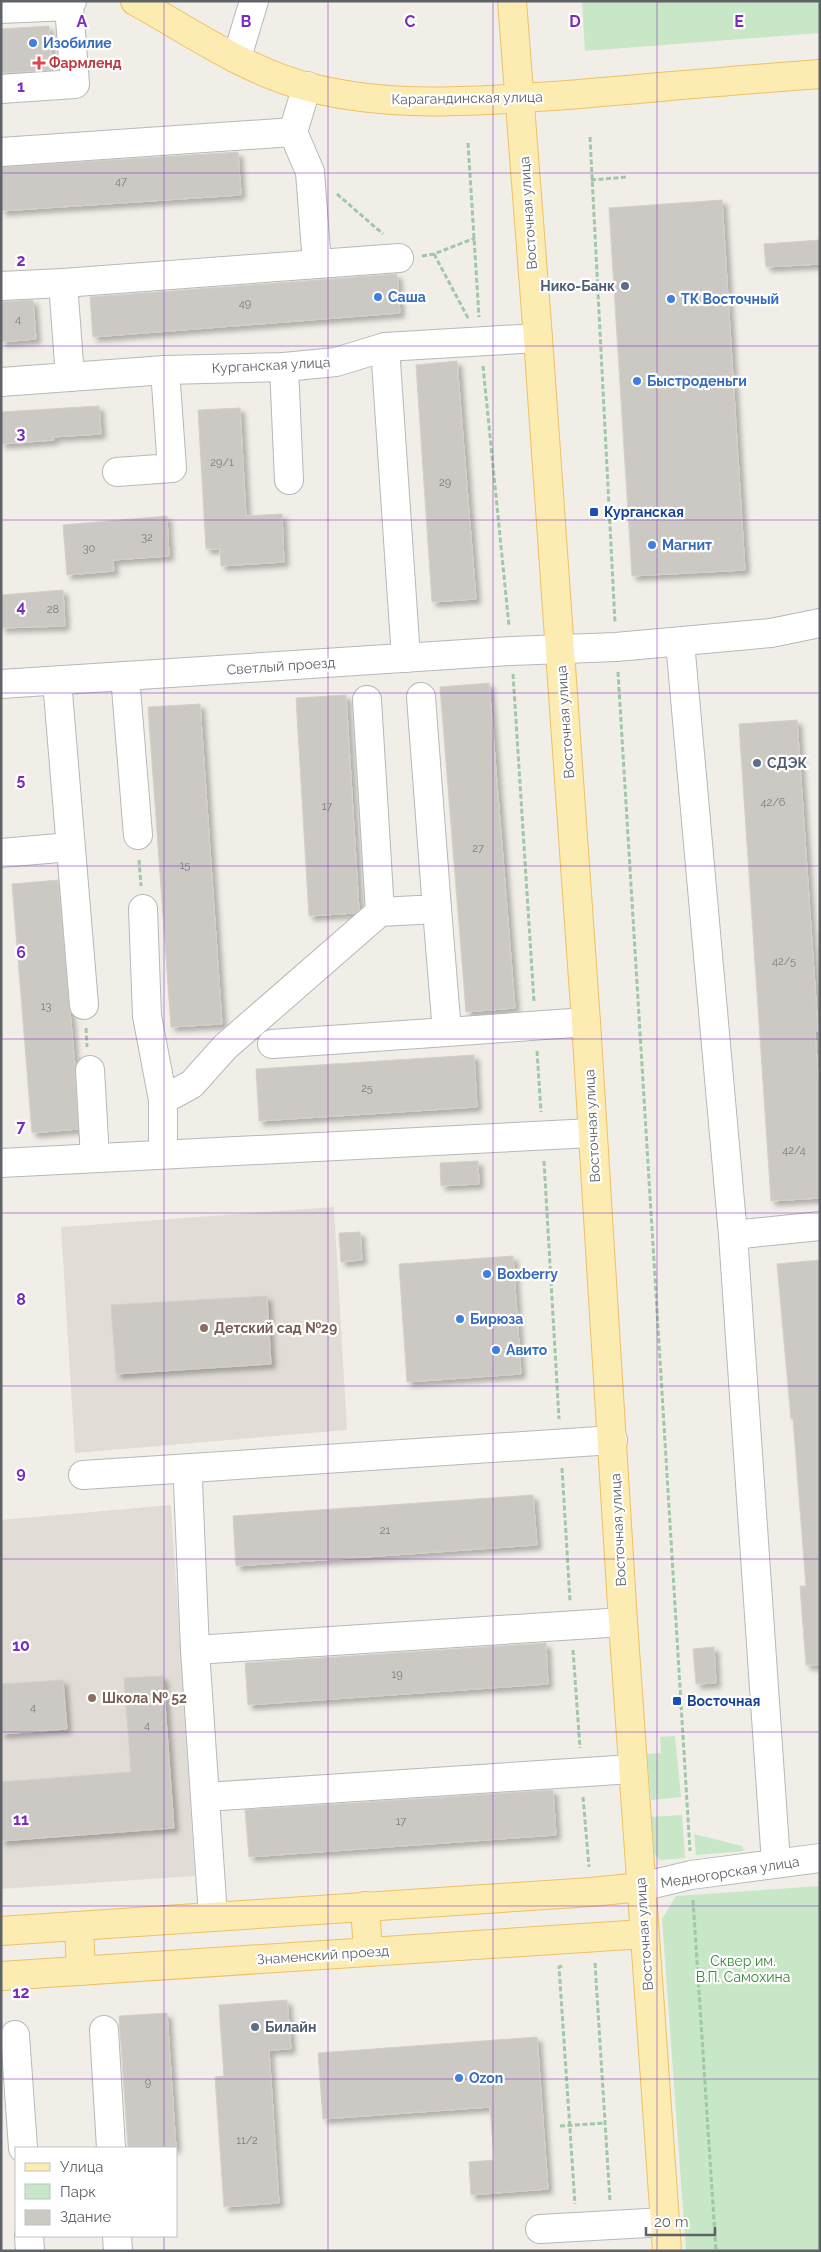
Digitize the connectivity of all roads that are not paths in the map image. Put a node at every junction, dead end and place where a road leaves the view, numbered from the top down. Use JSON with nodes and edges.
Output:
{"nodes":[{"id":1,"x":136,"y":1,"type":"edge"},
{"id":2,"x":254,"y":1,"type":"edge"},
{"id":3,"x":512,"y":1,"type":"edge"},
{"id":4,"x":70,"y":4,"type":"edge"},
{"id":5,"x":1,"y":10,"type":"edge"},
{"id":6,"x":237,"y":57,"type":"junction"},
{"id":7,"x":820,"y":74,"type":"edge"},
{"id":8,"x":306,"y":86,"type":"junction"},
{"id":9,"x":1,"y":89,"type":"edge"},
{"id":10,"x":519,"y":98,"type":"junction"},
{"id":11,"x":293,"y":132,"type":"junction"},
{"id":12,"x":1,"y":152,"type":"edge"},
{"id":13,"x":394,"y":248,"type":"road end"},
{"id":14,"x":318,"y":264,"type":"junction"},
{"id":15,"x":62,"y":282,"type":"junction"},
{"id":16,"x":1,"y":286,"type":"edge"},
{"id":17,"x":538,"y":338,"type":"junction"},
{"id":18,"x":385,"y":346,"type":"junction"},
{"id":19,"x":284,"y":367,"type":"junction"},
{"id":20,"x":165,"y":370,"type":"junction"},
{"id":21,"x":70,"y":377,"type":"junction"},
{"id":22,"x":1,"y":382,"type":"edge"},
{"id":23,"x":117,"y":472,"type":"dead end"},
{"id":24,"x":289,"y":480,"type":"dead end"},
{"id":25,"x":820,"y":623,"type":"edge"},
{"id":26,"x":680,"y":642,"type":"junction"},
{"id":27,"x":560,"y":650,"type":"junction"},
{"id":28,"x":406,"y":658,"type":"junction"},
{"id":29,"x":125,"y":676,"type":"junction"},
{"id":30,"x":57,"y":681,"type":"junction"},
{"id":31,"x":1,"y":684,"type":"edge"},
{"id":32,"x":421,"y":697,"type":"dead end"},
{"id":33,"x":367,"y":700,"type":"dead end"},
{"id":34,"x":138,"y":835,"type":"road end"},
{"id":35,"x":70,"y":848,"type":"junction"},
{"id":36,"x":1,"y":853,"type":"edge"},
{"id":37,"x":142,"y":909,"type":"road end"},
{"id":38,"x":437,"y":909,"type":"junction"},
{"id":39,"x":380,"y":912,"type":"junction"},
{"id":40,"x":84,"y":1005,"type":"road end"},
{"id":41,"x":586,"y":1022,"type":"junction"},
{"id":42,"x":448,"y":1032,"type":"junction"},
{"id":43,"x":272,"y":1044,"type":"dead end"},
{"id":44,"x":90,"y":1070,"type":"road end"},
{"id":45,"x":163,"y":1100,"type":"junction"},
{"id":46,"x":592,"y":1133,"type":"junction"},
{"id":47,"x":163,"y":1153,"type":"junction"},
{"id":48,"x":95,"y":1158,"type":"junction"},
{"id":49,"x":1,"y":1163,"type":"edge"},
{"id":50,"x":820,"y":1226,"type":"edge"},
{"id":51,"x":733,"y":1235,"type":"junction"},
{"id":52,"x":613,"y":1440,"type":"junction"},
{"id":53,"x":190,"y":1468,"type":"junction"},
{"id":54,"x":83,"y":1475,"type":"dead end"},
{"id":55,"x":623,"y":1622,"type":"junction"},
{"id":56,"x":195,"y":1650,"type":"junction"},
{"id":57,"x":632,"y":1769,"type":"junction"},
{"id":58,"x":205,"y":1797,"type":"junction"},
{"id":59,"x":820,"y":1858,"type":"edge"},
{"id":60,"x":776,"y":1863,"type":"junction"},
{"id":61,"x":640,"y":1887,"type":"junction"},
{"id":62,"x":365,"y":1906,"type":"junction"},
{"id":63,"x":213,"y":1916,"type":"junction"},
{"id":64,"x":79,"y":1926,"type":"junction"},
{"id":65,"x":1,"y":1931,"type":"edge"},
{"id":66,"x":644,"y":1934,"type":"junction"},
{"id":67,"x":368,"y":1952,"type":"junction"},
{"id":68,"x":81,"y":1971,"type":"junction"},
{"id":69,"x":1,"y":1976,"type":"edge"},
{"id":70,"x":104,"y":2030,"type":"dead end"},
{"id":71,"x":15,"y":2035,"type":"dead end"},
{"id":72,"x":23,"y":2147,"type":"edge"},
{"id":73,"x":112,"y":2147,"type":"edge"},
{"id":74,"x":665,"y":2222,"type":"junction"},
{"id":75,"x":540,"y":2229,"type":"dead end"},
{"id":76,"x":29,"y":2237,"type":"edge"},
{"id":77,"x":117,"y":2237,"type":"edge"},
{"id":78,"x":30,"y":2251,"type":"edge"},
{"id":79,"x":118,"y":2251,"type":"edge"},
{"id":80,"x":667,"y":2251,"type":"edge"}],
"edges":[{"from":1,"to":6,"type":"main road","name":"Карагандинская улица"},
{"from":2,"to":6,"type":"street"},
{"from":3,"to":10,"type":"main road","name":"Восточная улица"},
{"from":4,"to":5,"type":"street"},
{"from":4,"to":9,"type":"street"},
{"from":6,"to":8,"type":"main road","name":"Карагандинская улица"},
{"from":7,"to":10,"type":"main road","name":"Карагандинская улица"},
{"from":8,"to":10,"type":"main road","name":"Карагандинская улица"},
{"from":8,"to":11,"type":"street"},
{"from":10,"to":17,"type":"main road","name":"Восточная улица"},
{"from":11,"to":12,"type":"street"},
{"from":11,"to":14,"type":"street"},
{"from":13,"to":14,"type":"street"},
{"from":14,"to":15,"type":"street"},
{"from":15,"to":16,"type":"street"},
{"from":15,"to":21,"type":"street"},
{"from":17,"to":18,"type":"street","name":"Курганская улица"},
{"from":17,"to":27,"type":"main road","name":"Восточная улица"},
{"from":18,"to":19,"type":"street","name":"Курганская улица"},
{"from":18,"to":28,"type":"street"},
{"from":19,"to":20,"type":"street","name":"Курганская улица"},
{"from":19,"to":24,"type":"street"},
{"from":20,"to":21,"type":"street","name":"Курганская улица"},
{"from":20,"to":23,"type":"street"},
{"from":21,"to":22,"type":"street","name":"Курганская улица"},
{"from":25,"to":26,"type":"street","name":"Светлый проезд"},
{"from":26,"to":27,"type":"street","name":"Светлый проезд"},
{"from":26,"to":51,"type":"street"},
{"from":27,"to":28,"type":"street","name":"Светлый проезд"},
{"from":27,"to":41,"type":"main road","name":"Восточная улица"},
{"from":28,"to":29,"type":"street","name":"Светлый проезд"},
{"from":29,"to":30,"type":"street","name":"Светлый проезд"},
{"from":29,"to":34,"type":"street"},
{"from":30,"to":31,"type":"street","name":"Светлый проезд"},
{"from":30,"to":35,"type":"street"},
{"from":32,"to":38,"type":"street"},
{"from":33,"to":39,"type":"street"},
{"from":35,"to":36,"type":"street"},
{"from":35,"to":40,"type":"street"},
{"from":37,"to":45,"type":"street"},
{"from":38,"to":39,"type":"street"},
{"from":38,"to":42,"type":"street"},
{"from":39,"to":45,"type":"street"},
{"from":41,"to":42,"type":"street"},
{"from":41,"to":46,"type":"main road","name":"Восточная улица"},
{"from":42,"to":43,"type":"street"},
{"from":44,"to":48,"type":"street"},
{"from":45,"to":47,"type":"street"},
{"from":46,"to":47,"type":"street"},
{"from":46,"to":52,"type":"main road","name":"Восточная улица"},
{"from":47,"to":48,"type":"street"},
{"from":48,"to":49,"type":"street"},
{"from":50,"to":51,"type":"street"},
{"from":51,"to":60,"type":"street"},
{"from":52,"to":53,"type":"street"},
{"from":52,"to":55,"type":"main road","name":"Восточная улица"},
{"from":53,"to":54,"type":"street"},
{"from":53,"to":56,"type":"street"},
{"from":55,"to":56,"type":"street"},
{"from":55,"to":57,"type":"main road","name":"Восточная улица"},
{"from":56,"to":58,"type":"street"},
{"from":57,"to":58,"type":"street"},
{"from":57,"to":61,"type":"main road","name":"Восточная улица"},
{"from":58,"to":63,"type":"street"},
{"from":59,"to":60,"type":"street","name":"Медногорская улица"},
{"from":60,"to":61,"type":"street","name":"Медногорская улица"},
{"from":61,"to":62,"type":"main road"},
{"from":61,"to":66,"type":"main road","name":"Восточная улица"},
{"from":62,"to":63,"type":"main road"},
{"from":62,"to":67,"type":"main road"},
{"from":63,"to":64,"type":"main road"},
{"from":64,"to":65,"type":"main road"},
{"from":64,"to":68,"type":"main road"},
{"from":66,"to":67,"type":"main road","name":"Знаменский проезд"},
{"from":66,"to":74,"type":"main road","name":"Восточная улица"},
{"from":67,"to":68,"type":"main road","name":"Знаменский проезд"},
{"from":68,"to":69,"type":"main road","name":"Знаменский проезд"},
{"from":70,"to":73,"type":"street"},
{"from":71,"to":72,"type":"street"},
{"from":74,"to":75,"type":"street"},
{"from":74,"to":80,"type":"main road","name":"Восточная улица"},
{"from":76,"to":78,"type":"street"},
{"from":77,"to":79,"type":"street"}]}
